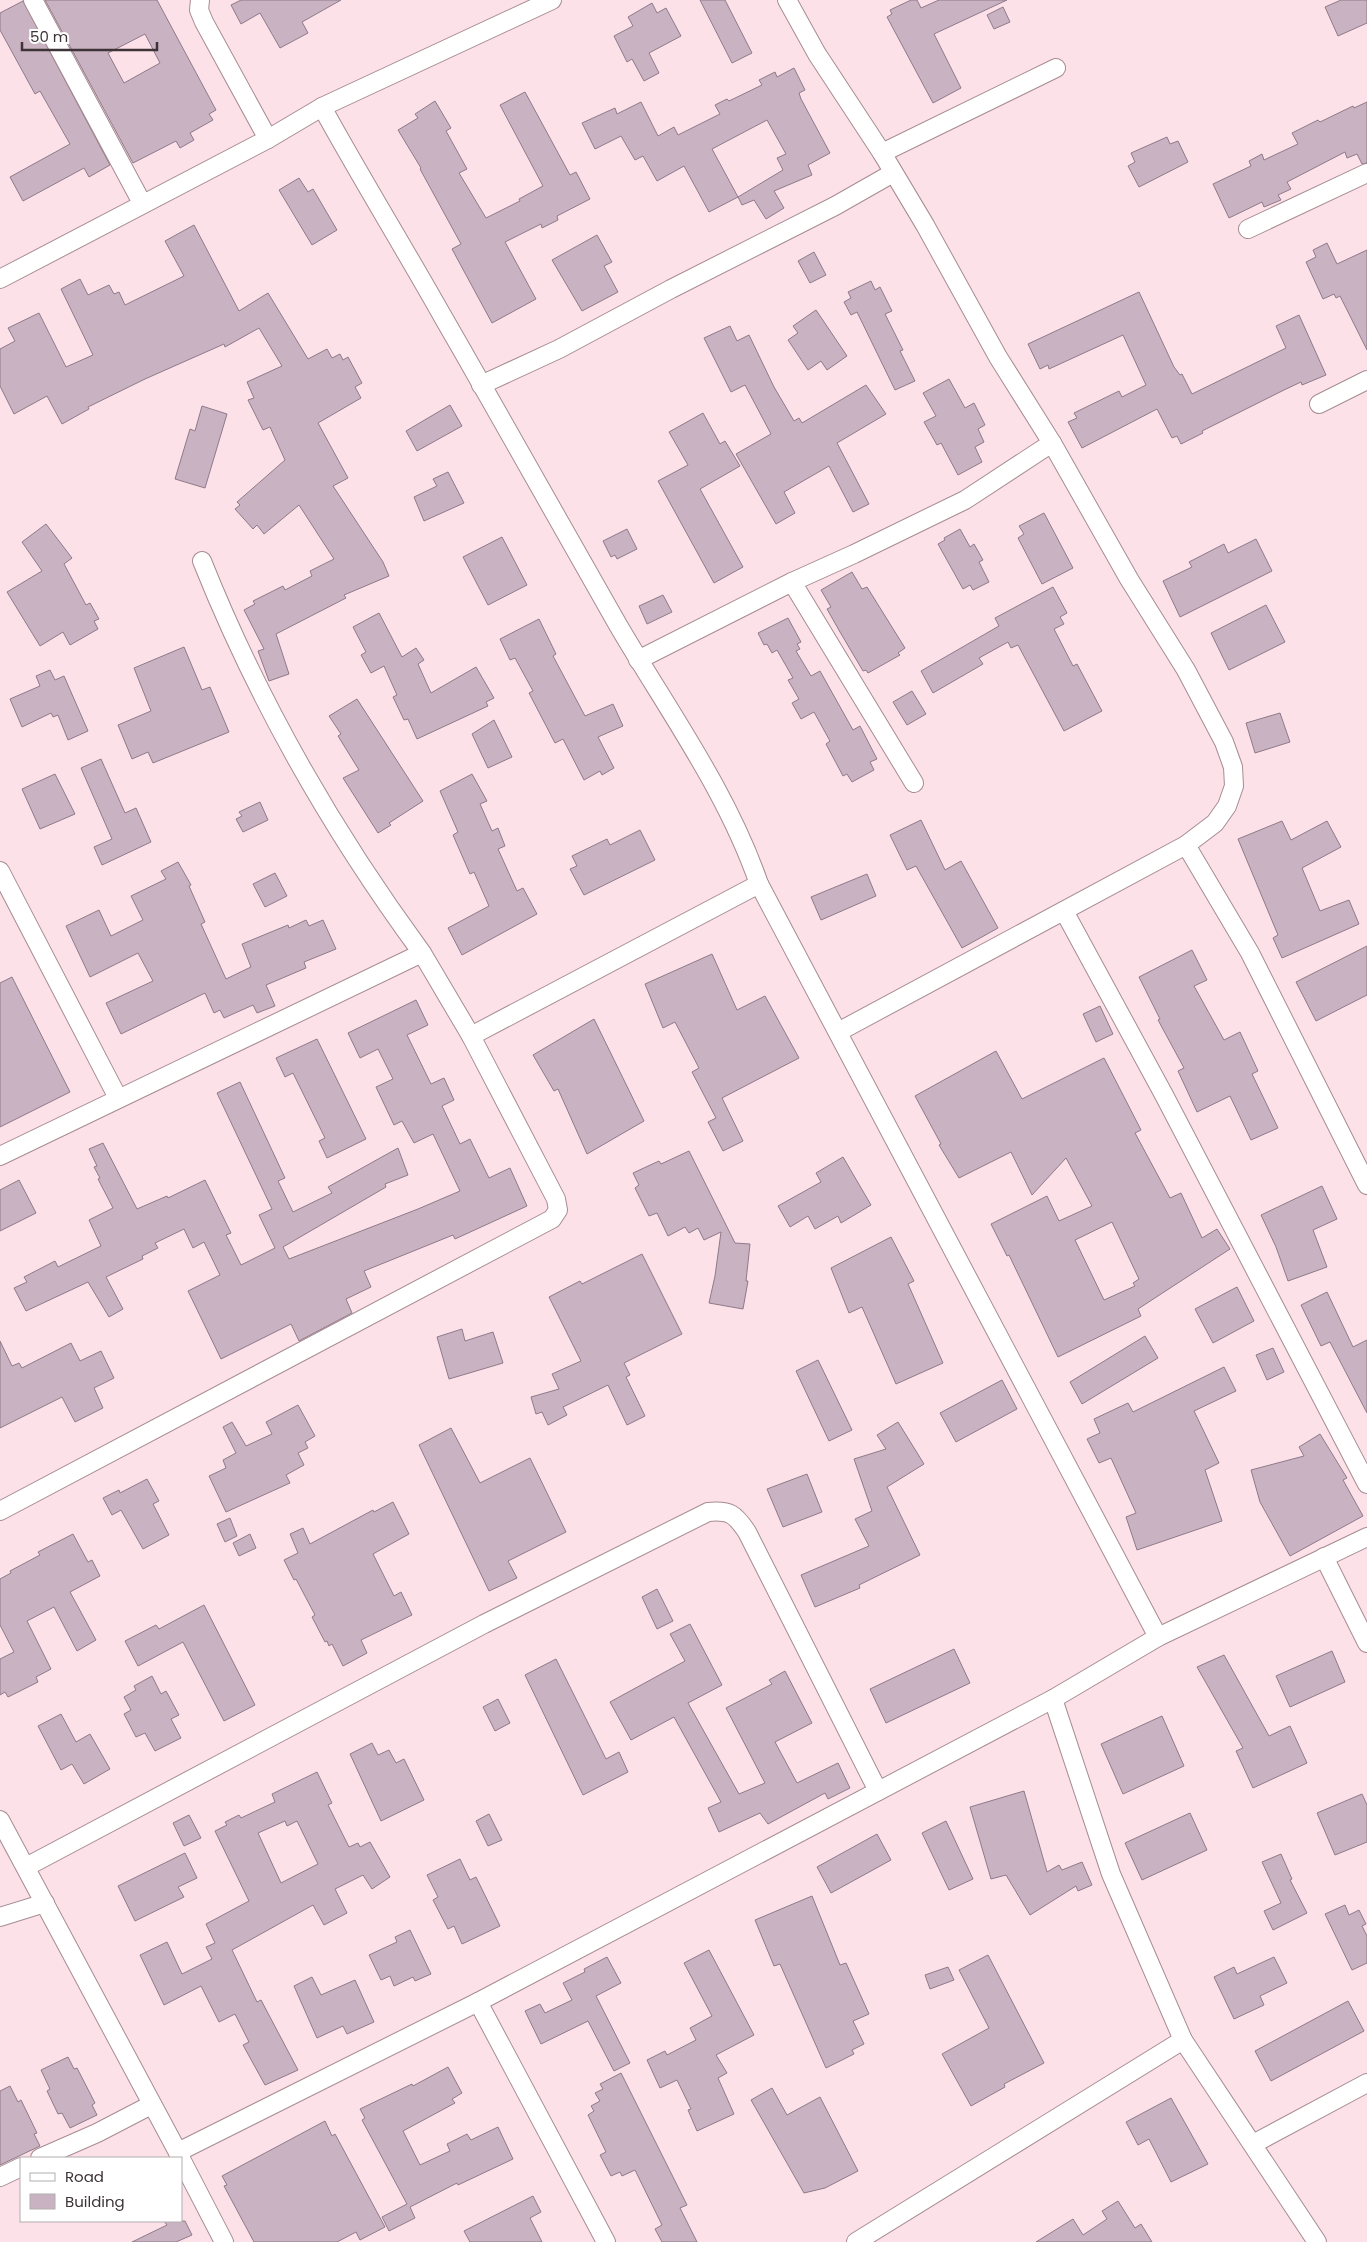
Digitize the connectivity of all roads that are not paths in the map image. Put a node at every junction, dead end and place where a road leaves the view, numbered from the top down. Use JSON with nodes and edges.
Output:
{"nodes":[{"id":1,"x":33,"y":0,"type":"edge"},
{"id":2,"x":200,"y":0,"type":"edge"},
{"id":3,"x":552,"y":0,"type":"edge"},
{"id":4,"x":787,"y":0,"type":"edge"},
{"id":5,"x":1056,"y":68,"type":"dead end"},
{"id":6,"x":322,"y":107,"type":"junction"},
{"id":7,"x":268,"y":139,"type":"junction"},
{"id":8,"x":882,"y":153,"type":"junction"},
{"id":9,"x":1367,"y":172,"type":"edge"},
{"id":10,"x":893,"y":173,"type":"junction"},
{"id":11,"x":142,"y":203,"type":"junction"},
{"id":12,"x":1248,"y":229,"type":"dead end"},
{"id":13,"x":0,"y":279,"type":"edge"},
{"id":14,"x":1367,"y":380,"type":"edge"},
{"id":15,"x":481,"y":385,"type":"junction"},
{"id":16,"x":1319,"y":404,"type":"dead end"},
{"id":17,"x":1052,"y":443,"type":"junction"},
{"id":18,"x":202,"y":561,"type":"dead end"},
{"id":19,"x":792,"y":582,"type":"junction"},
{"id":20,"x":638,"y":660,"type":"junction"},
{"id":21,"x":914,"y":782,"type":"dead end"},
{"id":22,"x":1186,"y":845,"type":"junction"},
{"id":23,"x":0,"y":871,"type":"edge"},
{"id":24,"x":759,"y":884,"type":"junction"},
{"id":25,"x":1064,"y":912,"type":"junction"},
{"id":26,"x":422,"y":954,"type":"junction"},
{"id":27,"x":838,"y":1032,"type":"junction"},
{"id":28,"x":471,"y":1036,"type":"junction"},
{"id":29,"x":118,"y":1098,"type":"junction"},
{"id":30,"x":0,"y":1156,"type":"edge"},
{"id":31,"x":1367,"y":1185,"type":"edge"},
{"id":32,"x":1367,"y":1484,"type":"edge"},
{"id":33,"x":0,"y":1511,"type":"edge"},
{"id":34,"x":1367,"y":1537,"type":"edge"},
{"id":35,"x":1324,"y":1557,"type":"junction"},
{"id":36,"x":1158,"y":1637,"type":"junction"},
{"id":37,"x":1367,"y":1643,"type":"edge"},
{"id":38,"x":1053,"y":1699,"type":"junction"},
{"id":39,"x":878,"y":1791,"type":"junction"},
{"id":40,"x":0,"y":1820,"type":"edge"},
{"id":41,"x":26,"y":1867,"type":"junction"},
{"id":42,"x":45,"y":1903,"type":"junction"},
{"id":43,"x":0,"y":1917,"type":"edge"},
{"id":44,"x":478,"y":2002,"type":"junction"},
{"id":45,"x":1183,"y":2040,"type":"junction"},
{"id":46,"x":1367,"y":2083,"type":"edge"},
{"id":47,"x":151,"y":2105,"type":"junction"},
{"id":48,"x":1253,"y":2144,"type":"junction"},
{"id":49,"x":180,"y":2156,"type":"edge"},
{"id":50,"x":42,"y":2157,"type":"edge"},
{"id":51,"x":182,"y":2160,"type":"edge"},
{"id":52,"x":20,"y":2167,"type":"edge"},
{"id":53,"x":0,"y":2176,"type":"edge"},
{"id":54,"x":224,"y":2242,"type":"edge"},
{"id":55,"x":606,"y":2242,"type":"edge"},
{"id":56,"x":856,"y":2242,"type":"edge"},
{"id":57,"x":1317,"y":2242,"type":"edge"}],
"edges":[{"from":1,"to":11,"type":"street"},
{"from":2,"to":7,"type":"street"},
{"from":3,"to":6,"type":"street"},
{"from":4,"to":8,"type":"street"},
{"from":5,"to":8,"type":"street"},
{"from":6,"to":7,"type":"street"},
{"from":6,"to":15,"type":"street"},
{"from":7,"to":11,"type":"street"},
{"from":8,"to":10,"type":"street"},
{"from":9,"to":12,"type":"street"},
{"from":10,"to":15,"type":"street"},
{"from":10,"to":17,"type":"street"},
{"from":11,"to":13,"type":"street"},
{"from":14,"to":16,"type":"street"},
{"from":15,"to":20,"type":"street"},
{"from":17,"to":19,"type":"street"},
{"from":17,"to":22,"type":"street"},
{"from":18,"to":26,"type":"street"},
{"from":19,"to":20,"type":"street"},
{"from":19,"to":21,"type":"street"},
{"from":20,"to":24,"type":"street"},
{"from":22,"to":25,"type":"street"},
{"from":22,"to":31,"type":"street"},
{"from":23,"to":29,"type":"street"},
{"from":24,"to":27,"type":"street"},
{"from":24,"to":28,"type":"street"},
{"from":25,"to":27,"type":"street"},
{"from":25,"to":32,"type":"street"},
{"from":26,"to":28,"type":"street"},
{"from":26,"to":29,"type":"street"},
{"from":27,"to":36,"type":"street"},
{"from":28,"to":33,"type":"street"},
{"from":29,"to":30,"type":"street"},
{"from":34,"to":35,"type":"street"},
{"from":35,"to":36,"type":"street"},
{"from":35,"to":37,"type":"street"},
{"from":36,"to":38,"type":"street"},
{"from":38,"to":39,"type":"street"},
{"from":38,"to":45,"type":"street"},
{"from":39,"to":41,"type":"street"},
{"from":39,"to":44,"type":"street"},
{"from":40,"to":41,"type":"street"},
{"from":41,"to":42,"type":"street"},
{"from":42,"to":43,"type":"street"},
{"from":42,"to":47,"type":"street"},
{"from":44,"to":49,"type":"street"},
{"from":44,"to":55,"type":"street"},
{"from":45,"to":48,"type":"street"},
{"from":45,"to":56,"type":"street"},
{"from":46,"to":48,"type":"street"},
{"from":47,"to":49,"type":"street"},
{"from":47,"to":50,"type":"street"},
{"from":48,"to":57,"type":"street"},
{"from":51,"to":54,"type":"street"},
{"from":52,"to":53,"type":"street"}]}
